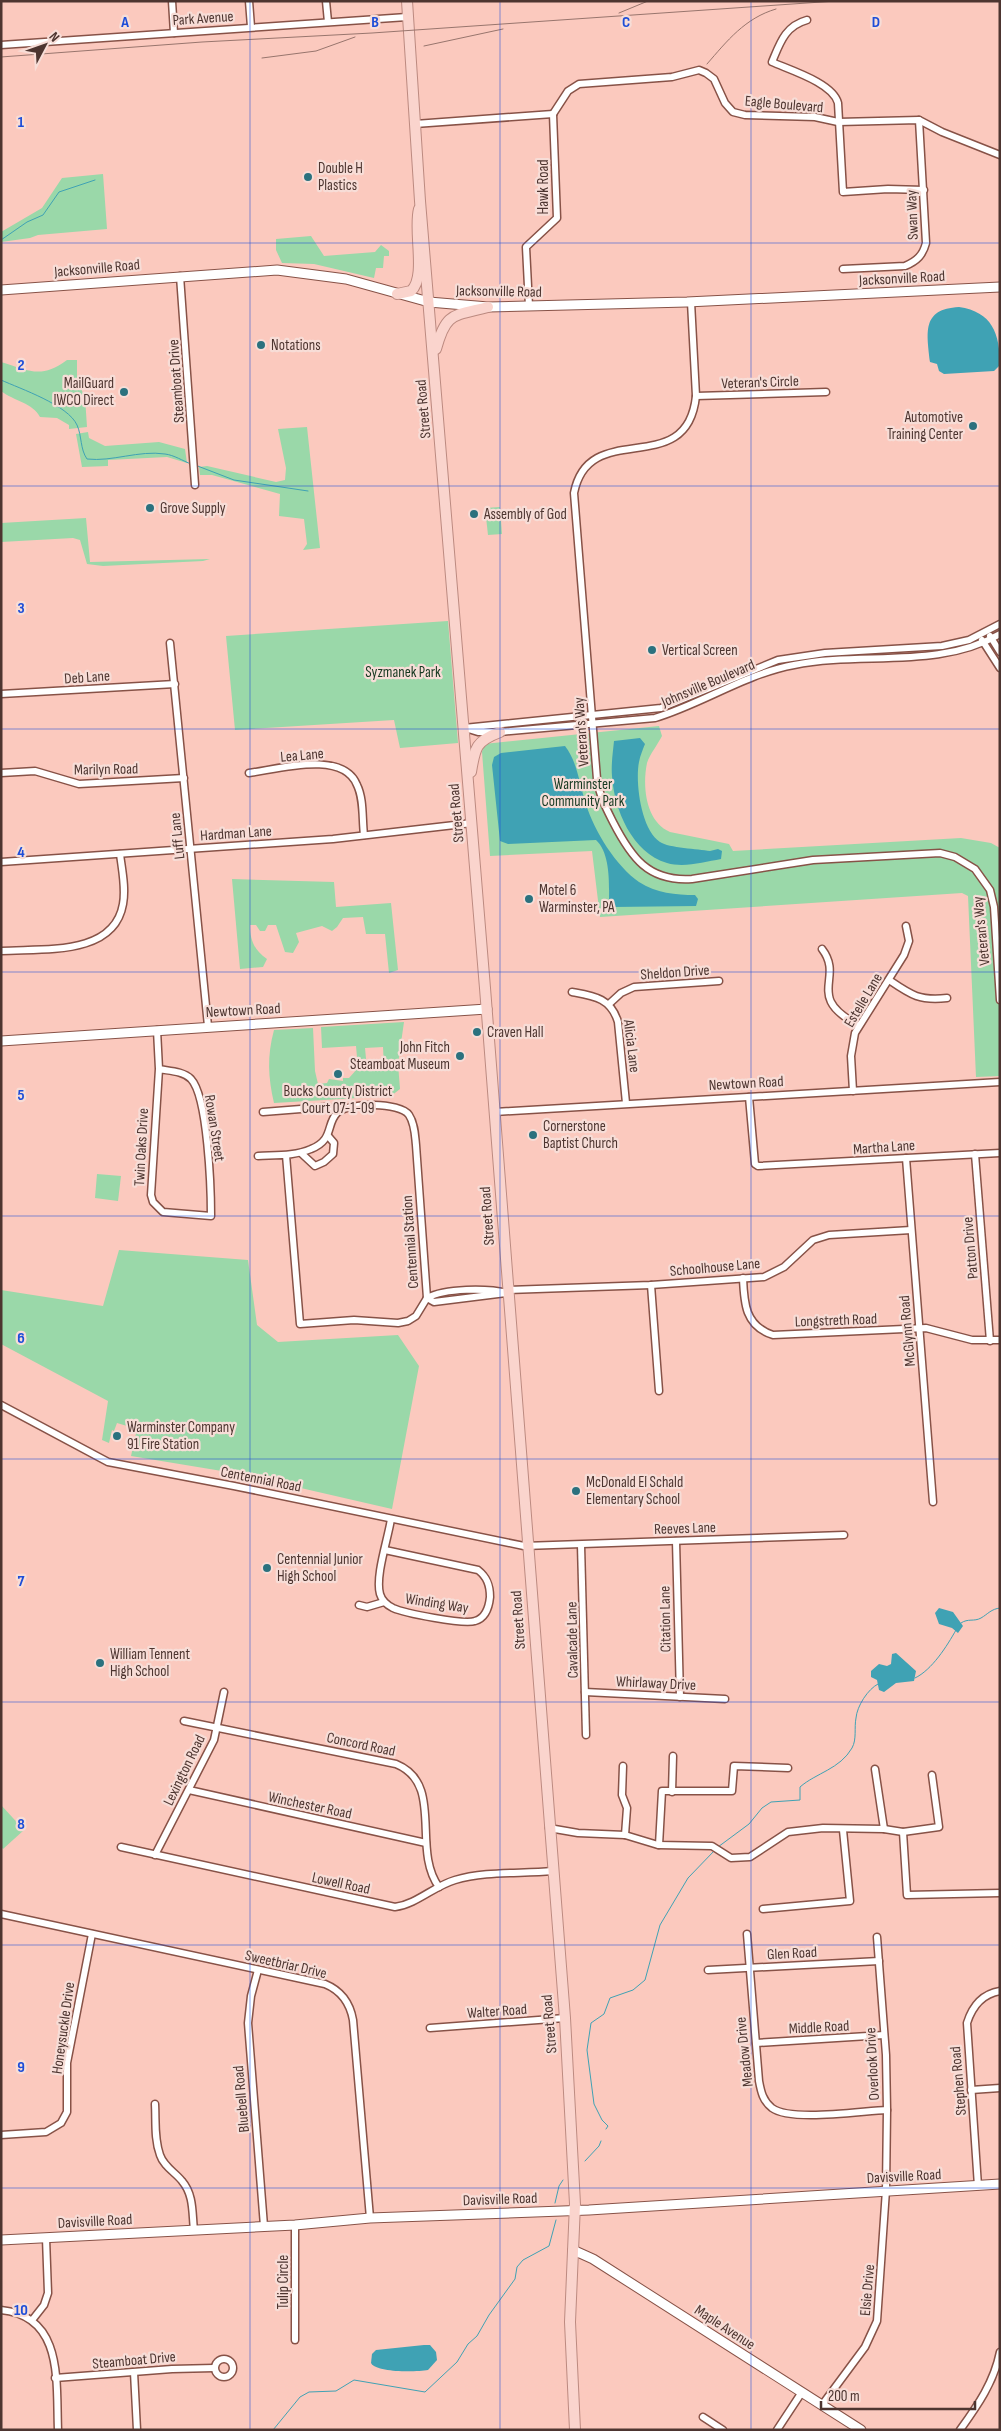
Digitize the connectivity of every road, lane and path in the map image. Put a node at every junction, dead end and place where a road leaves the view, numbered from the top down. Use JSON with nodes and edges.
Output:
{"nodes":[{"id":1,"x":172,"y":1,"type":"edge"},
{"id":2,"x":249,"y":1,"type":"edge"},
{"id":3,"x":326,"y":1,"type":"edge"},
{"id":4,"x":407,"y":1,"type":"edge"},
{"id":5,"x":407,"y":17,"type":"junction"},
{"id":6,"x":806,"y":20,"type":"dead end"},
{"id":7,"x":328,"y":22,"type":"junction"},
{"id":8,"x":251,"y":27,"type":"junction"},
{"id":9,"x":174,"y":33,"type":"junction"},
{"id":10,"x":1,"y":45,"type":"edge"},
{"id":11,"x":553,"y":114,"type":"junction"},
{"id":12,"x":919,"y":120,"type":"junction"},
{"id":13,"x":838,"y":122,"type":"junction"},
{"id":14,"x":415,"y":124,"type":"junction"},
{"id":15,"x":1000,"y":155,"type":"edge"},
{"id":16,"x":924,"y":190,"type":"junction"},
{"id":17,"x":420,"y":201,"type":"junction"},
{"id":18,"x":843,"y":269,"type":"dead end"},
{"id":19,"x":180,"y":276,"type":"junction"},
{"id":20,"x":1000,"y":287,"type":"edge"},
{"id":21,"x":1,"y":290,"type":"edge"},
{"id":22,"x":397,"y":294,"type":"junction"},
{"id":23,"x":429,"y":302,"type":"junction"},
{"id":24,"x":691,"y":302,"type":"junction"},
{"id":25,"x":529,"y":306,"type":"junction"},
{"id":26,"x":488,"y":307,"type":"junction"},
{"id":27,"x":433,"y":358,"type":"junction"},
{"id":28,"x":826,"y":392,"type":"dead end"},
{"id":29,"x":696,"y":396,"type":"junction"},
{"id":30,"x":195,"y":485,"type":"dead end"},
{"id":31,"x":1000,"y":624,"type":"edge"},
{"id":32,"x":988,"y":632,"type":"junction"},
{"id":33,"x":1000,"y":634,"type":"edge"},
{"id":34,"x":979,"y":635,"type":"junction"},
{"id":35,"x":991,"y":639,"type":"junction"},
{"id":36,"x":170,"y":643,"type":"dead end"},
{"id":37,"x":983,"y":643,"type":"junction"},
{"id":38,"x":1000,"y":652,"type":"edge"},
{"id":39,"x":1000,"y":668,"type":"edge"},
{"id":40,"x":175,"y":684,"type":"junction"},
{"id":41,"x":1,"y":694,"type":"edge"},
{"id":42,"x":592,"y":713,"type":"junction"},
{"id":43,"x":593,"y":724,"type":"junction"},
{"id":44,"x":464,"y":728,"type":"junction"},
{"id":45,"x":500,"y":732,"type":"junction"},
{"id":46,"x":1,"y":773,"type":"edge"},
{"id":47,"x":249,"y":773,"type":"dead end"},
{"id":48,"x":184,"y":778,"type":"junction"},
{"id":49,"x":468,"y":788,"type":"junction"},
{"id":50,"x":472,"y":823,"type":"junction"},
{"id":51,"x":364,"y":835,"type":"junction"},
{"id":52,"x":191,"y":849,"type":"junction"},
{"id":53,"x":120,"y":854,"type":"junction"},
{"id":54,"x":1,"y":862,"type":"edge"},
{"id":55,"x":906,"y":926,"type":"dead end"},
{"id":56,"x":822,"y":949,"type":"dead end"},
{"id":57,"x":1,"y":951,"type":"edge"},
{"id":58,"x":889,"y":980,"type":"junction"},
{"id":59,"x":718,"y":982,"type":"dead end"},
{"id":60,"x":572,"y":992,"type":"dead end"},
{"id":61,"x":947,"y":998,"type":"dead end"},
{"id":62,"x":1000,"y":1000,"type":"edge"},
{"id":63,"x":609,"y":1004,"type":"junction"},
{"id":64,"x":487,"y":1009,"type":"junction"},
{"id":65,"x":858,"y":1025,"type":"junction"},
{"id":66,"x":208,"y":1026,"type":"junction"},
{"id":67,"x":157,"y":1030,"type":"junction"},
{"id":68,"x":1,"y":1041,"type":"edge"},
{"id":69,"x":159,"y":1069,"type":"junction"},
{"id":70,"x":1000,"y":1082,"type":"edge"},
{"id":71,"x":853,"y":1091,"type":"junction"},
{"id":72,"x":749,"y":1097,"type":"junction"},
{"id":73,"x":626,"y":1103,"type":"junction"},
{"id":74,"x":341,"y":1110,"type":"junction"},
{"id":75,"x":263,"y":1112,"type":"dead end"},
{"id":76,"x":495,"y":1112,"type":"junction"},
{"id":77,"x":328,"y":1136,"type":"junction"},
{"id":78,"x":301,"y":1153,"type":"junction"},
{"id":79,"x":1000,"y":1153,"type":"edge"},
{"id":80,"x":975,"y":1154,"type":"junction"},
{"id":81,"x":286,"y":1155,"type":"junction"},
{"id":82,"x":258,"y":1156,"type":"dead end"},
{"id":83,"x":906,"y":1158,"type":"junction"},
{"id":84,"x":211,"y":1216,"type":"joint"},
{"id":85,"x":911,"y":1230,"type":"junction"},
{"id":86,"x":742,"y":1278,"type":"junction"},
{"id":87,"x":651,"y":1285,"type":"junction"},
{"id":88,"x":508,"y":1292,"type":"junction"},
{"id":89,"x":427,"y":1298,"type":"junction"},
{"id":90,"x":919,"y":1328,"type":"junction"},
{"id":91,"x":990,"y":1340,"type":"junction"},
{"id":92,"x":1000,"y":1340,"type":"edge"},
{"id":93,"x":660,"y":1391,"type":"dead end"},
{"id":94,"x":1,"y":1405,"type":"edge"},
{"id":95,"x":933,"y":1502,"type":"dead end"},
{"id":96,"x":391,"y":1519,"type":"junction"},
{"id":97,"x":844,"y":1536,"type":"dead end"},
{"id":98,"x":676,"y":1542,"type":"junction"},
{"id":99,"x":581,"y":1545,"type":"junction"},
{"id":100,"x":528,"y":1546,"type":"junction"},
{"id":101,"x":385,"y":1550,"type":"junction"},
{"id":102,"x":384,"y":1602,"type":"junction"},
{"id":103,"x":359,"y":1606,"type":"dead end"},
{"id":104,"x":224,"y":1692,"type":"dead end"},
{"id":105,"x":585,"y":1692,"type":"junction"},
{"id":106,"x":680,"y":1697,"type":"junction"},
{"id":107,"x":725,"y":1699,"type":"dead end"},
{"id":108,"x":184,"y":1721,"type":"dead end"},
{"id":109,"x":216,"y":1728,"type":"junction"},
{"id":110,"x":586,"y":1735,"type":"dead end"},
{"id":111,"x":673,"y":1756,"type":"dead end"},
{"id":112,"x":622,"y":1766,"type":"dead end"},
{"id":113,"x":788,"y":1768,"type":"dead end"},
{"id":114,"x":875,"y":1769,"type":"dead end"},
{"id":115,"x":932,"y":1775,"type":"dead end"},
{"id":116,"x":189,"y":1790,"type":"junction"},
{"id":117,"x":672,"y":1792,"type":"junction"},
{"id":118,"x":549,"y":1828,"type":"junction"},
{"id":119,"x":884,"y":1829,"type":"junction"},
{"id":120,"x":843,"y":1830,"type":"junction"},
{"id":121,"x":903,"y":1832,"type":"junction"},
{"id":122,"x":625,"y":1835,"type":"junction"},
{"id":123,"x":426,"y":1843,"type":"junction"},
{"id":124,"x":659,"y":1845,"type":"junction"},
{"id":125,"x":121,"y":1847,"type":"dead end"},
{"id":126,"x":155,"y":1855,"type":"junction"},
{"id":127,"x":552,"y":1871,"type":"junction"},
{"id":128,"x":439,"y":1887,"type":"junction"},
{"id":129,"x":1000,"y":1893,"type":"edge"},
{"id":130,"x":763,"y":1910,"type":"dead end"},
{"id":131,"x":1,"y":1914,"type":"edge"},
{"id":132,"x":92,"y":1934,"type":"junction"},
{"id":133,"x":747,"y":1934,"type":"dead end"},
{"id":134,"x":877,"y":1936,"type":"dead end"},
{"id":135,"x":879,"y":1961,"type":"junction"},
{"id":136,"x":750,"y":1968,"type":"junction"},
{"id":137,"x":258,"y":1970,"type":"junction"},
{"id":138,"x":708,"y":1970,"type":"dead end"},
{"id":139,"x":1000,"y":1990,"type":"edge"},
{"id":140,"x":565,"y":2018,"type":"junction"},
{"id":141,"x":430,"y":2028,"type":"dead end"},
{"id":142,"x":884,"y":2035,"type":"junction"},
{"id":143,"x":756,"y":2042,"type":"junction"},
{"id":144,"x":1000,"y":2088,"type":"edge"},
{"id":145,"x":971,"y":2090,"type":"junction"},
{"id":146,"x":155,"y":2104,"type":"dead end"},
{"id":147,"x":887,"y":2110,"type":"junction"},
{"id":148,"x":1,"y":2135,"type":"edge"},
{"id":149,"x":1000,"y":2184,"type":"edge"},
{"id":150,"x":978,"y":2186,"type":"junction"},
{"id":151,"x":886,"y":2190,"type":"junction"},
{"id":152,"x":575,"y":2210,"type":"junction"},
{"id":153,"x":370,"y":2218,"type":"junction"},
{"id":154,"x":295,"y":2225,"type":"junction"},
{"id":155,"x":264,"y":2226,"type":"junction"},
{"id":156,"x":194,"y":2230,"type":"junction"},
{"id":157,"x":46,"y":2238,"type":"junction"},
{"id":158,"x":1,"y":2240,"type":"edge"},
{"id":159,"x":573,"y":2250,"type":"junction"},
{"id":160,"x":1,"y":2310,"type":"edge"},
{"id":161,"x":33,"y":2319,"type":"junction"},
{"id":162,"x":295,"y":2340,"type":"dead end"},
{"id":163,"x":1000,"y":2352,"type":"edge"},
{"id":164,"x":214,"y":2368,"type":"dead end"},
{"id":165,"x":134,"y":2372,"type":"junction"},
{"id":166,"x":55,"y":2378,"type":"junction"},
{"id":167,"x":802,"y":2392,"type":"junction"},
{"id":168,"x":822,"y":2405,"type":"junction"},
{"id":169,"x":703,"y":2417,"type":"dead end"},
{"id":170,"x":58,"y":2430,"type":"edge"},
{"id":171,"x":137,"y":2430,"type":"edge"},
{"id":172,"x":575,"y":2430,"type":"edge"},
{"id":173,"x":723,"y":2430,"type":"edge"},
{"id":174,"x":777,"y":2430,"type":"edge"},
{"id":175,"x":861,"y":2430,"type":"edge"},
{"id":176,"x":960,"y":2430,"type":"edge"}],
"edges":[{"from":1,"to":9,"type":"street"},
{"from":2,"to":8,"type":"street"},
{"from":3,"to":7,"type":"street"},
{"from":4,"to":5,"type":"main road","name":"Street Road"},
{"from":5,"to":7,"type":"street","name":"Park Avenue"},
{"from":5,"to":14,"type":"main road","name":"Street Road"},
{"from":6,"to":13,"type":"street"},
{"from":7,"to":8,"type":"street","name":"Park Avenue"},
{"from":8,"to":9,"type":"street","name":"Park Avenue"},
{"from":9,"to":10,"type":"street","name":"Park Avenue"},
{"from":11,"to":13,"type":"street","name":"Eagle Boulevard"},
{"from":11,"to":14,"type":"street"},
{"from":11,"to":25,"type":"street","name":"Hawk Road"},
{"from":12,"to":13,"type":"street","name":"Eagle Boulevard"},
{"from":12,"to":15,"type":"street"},
{"from":12,"to":16,"type":"street","name":"Swan Way"},
{"from":13,"to":16,"type":"street"},
{"from":14,"to":17,"type":"main road","name":"Street Road"},
{"from":16,"to":18,"type":"street","name":"Swan Way"},
{"from":17,"to":22,"type":"main road"},
{"from":17,"to":23,"type":"main road","name":"Street Road"},
{"from":19,"to":21,"type":"street","name":"Jacksonville Road"},
{"from":19,"to":22,"type":"street","name":"Jacksonville Road"},
{"from":19,"to":30,"type":"street","name":"Steamboat Drive"},
{"from":20,"to":24,"type":"street","name":"Jacksonville Road"},
{"from":22,"to":23,"type":"street","name":"Jacksonville Road"},
{"from":23,"to":26,"type":"street","name":"Jacksonville Road"},
{"from":23,"to":27,"type":"main road","name":"Street Road"},
{"from":24,"to":25,"type":"street","name":"Jacksonville Road"},
{"from":24,"to":29,"type":"street","name":"Veteran's Way"},
{"from":25,"to":26,"type":"street","name":"Jacksonville Road"},
{"from":26,"to":27,"type":"main road"},
{"from":27,"to":44,"type":"main road","name":"Street Road"},
{"from":28,"to":29,"type":"street","name":"Veteran's Circle"},
{"from":29,"to":42,"type":"street","name":"Veteran's Way"},
{"from":31,"to":32,"type":"street","name":"Johnsville Boulevard"},
{"from":32,"to":34,"type":"street","name":"Johnsville Boulevard"},
{"from":32,"to":35,"type":"street"},
{"from":33,"to":35,"type":"street","name":"Johnsville Boulevard"},
{"from":34,"to":37,"type":"street"},
{"from":34,"to":42,"type":"street","name":"Johnsville Boulevard"},
{"from":35,"to":37,"type":"street","name":"Johnsville Boulevard"},
{"from":35,"to":38,"type":"street"},
{"from":36,"to":40,"type":"street","name":"Luff Lane"},
{"from":37,"to":39,"type":"street"},
{"from":37,"to":43,"type":"street","name":"Johnsville Boulevard"},
{"from":40,"to":41,"type":"street","name":"Deb Lane"},
{"from":40,"to":48,"type":"street","name":"Luff Lane"},
{"from":42,"to":43,"type":"street","name":"Veteran's Way"},
{"from":42,"to":44,"type":"street","name":"Johnsville Boulevard"},
{"from":43,"to":45,"type":"street","name":"Johnsville Boulevard"},
{"from":43,"to":62,"type":"street","name":"Veteran's Way"},
{"from":44,"to":45,"type":"street","name":"Johnsville Boulevard"},
{"from":44,"to":49,"type":"main road","name":"Street Road"},
{"from":45,"to":49,"type":"main road"},
{"from":46,"to":48,"type":"street","name":"Marilyn Road"},
{"from":47,"to":51,"type":"street","name":"Lea Lane"},
{"from":48,"to":52,"type":"street","name":"Luff Lane"},
{"from":49,"to":50,"type":"main road","name":"Street Road"},
{"from":50,"to":51,"type":"street","name":"Hardman Lane"},
{"from":50,"to":64,"type":"main road","name":"Street Road"},
{"from":51,"to":52,"type":"street","name":"Hardman Lane"},
{"from":52,"to":53,"type":"street","name":"Hardman Lane"},
{"from":52,"to":66,"type":"street","name":"Luff Lane"},
{"from":53,"to":54,"type":"street","name":"Hardman Lane"},
{"from":53,"to":57,"type":"street"},
{"from":55,"to":58,"type":"street","name":"Estelle Lane"},
{"from":56,"to":65,"type":"street"},
{"from":58,"to":61,"type":"street"},
{"from":58,"to":65,"type":"street","name":"Estelle Lane"},
{"from":59,"to":63,"type":"street","name":"Sheldon Drive"},
{"from":60,"to":63,"type":"street","name":"Alicia Lane"},
{"from":63,"to":73,"type":"street","name":"Alicia Lane"},
{"from":64,"to":66,"type":"street","name":"Newtown Road"},
{"from":64,"to":76,"type":"main road","name":"Street Road"},
{"from":65,"to":71,"type":"street","name":"Estelle Lane"},
{"from":66,"to":67,"type":"street","name":"Newtown Road"},
{"from":67,"to":68,"type":"street","name":"Newtown Road"},
{"from":67,"to":69,"type":"street","name":"Twin Oaks Drive"},
{"from":69,"to":84,"type":"street","name":"Rowan Street"},
{"from":69,"to":84,"type":"street","name":"Twin Oaks Drive"},
{"from":70,"to":71,"type":"street","name":"Newtown Road"},
{"from":71,"to":72,"type":"street","name":"Newtown Road"},
{"from":72,"to":73,"type":"street","name":"Newtown Road"},
{"from":72,"to":83,"type":"street","name":"Martha Lane"},
{"from":73,"to":76,"type":"street","name":"Newtown Road"},
{"from":74,"to":75,"type":"street"},
{"from":74,"to":77,"type":"street"},
{"from":74,"to":89,"type":"street","name":"Centennial Station"},
{"from":76,"to":88,"type":"main road","name":"Street Road"},
{"from":77,"to":78,"type":"street"},
{"from":77,"to":78,"type":"street"},
{"from":78,"to":81,"type":"street"},
{"from":79,"to":80,"type":"street","name":"Martha Lane"},
{"from":80,"to":83,"type":"street","name":"Martha Lane"},
{"from":80,"to":91,"type":"street","name":"Patton Drive"},
{"from":81,"to":82,"type":"street"},
{"from":81,"to":89,"type":"street","name":"Centennial Station"},
{"from":83,"to":85,"type":"street","name":"McGlynn Road"},
{"from":85,"to":86,"type":"street","name":"Schoolhouse Lane"},
{"from":85,"to":90,"type":"street","name":"McGlynn Road"},
{"from":86,"to":87,"type":"street","name":"Schoolhouse Lane"},
{"from":86,"to":90,"type":"street","name":"Longstreth Road"},
{"from":87,"to":88,"type":"street","name":"Schoolhouse Lane"},
{"from":87,"to":93,"type":"street"},
{"from":88,"to":89,"type":"street","name":"Schoolhouse Lane"},
{"from":88,"to":100,"type":"main road","name":"Street Road"},
{"from":90,"to":91,"type":"street","name":"Longstreth Road"},
{"from":90,"to":95,"type":"street","name":"McGlynn Road"},
{"from":91,"to":92,"type":"street","name":"Longstreth Road"},
{"from":94,"to":96,"type":"street","name":"Centennial Road"},
{"from":96,"to":100,"type":"street","name":"Centennial Road"},
{"from":96,"to":101,"type":"street","name":"Winding Way"},
{"from":97,"to":98,"type":"street","name":"Reeves Lane"},
{"from":98,"to":99,"type":"street","name":"Reeves Lane"},
{"from":98,"to":106,"type":"street","name":"Citation Lane"},
{"from":99,"to":100,"type":"street","name":"Reeves Lane"},
{"from":99,"to":105,"type":"street","name":"Cavalcade Lane"},
{"from":100,"to":118,"type":"main road","name":"Street Road"},
{"from":101,"to":102,"type":"street","name":"Winding Way"},
{"from":101,"to":102,"type":"street","name":"Winding Way"},
{"from":102,"to":103,"type":"street"},
{"from":104,"to":109,"type":"street","name":"Lexington Road"},
{"from":105,"to":106,"type":"street","name":"Whirlaway Drive"},
{"from":105,"to":110,"type":"street","name":"Cavalcade Lane"},
{"from":106,"to":107,"type":"street","name":"Whirlaway Drive"},
{"from":108,"to":109,"type":"street","name":"Concord Road"},
{"from":109,"to":116,"type":"street","name":"Lexington Road"},
{"from":109,"to":123,"type":"street","name":"Concord Road"},
{"from":111,"to":117,"type":"street"},
{"from":112,"to":122,"type":"street"},
{"from":113,"to":117,"type":"street"},
{"from":114,"to":119,"type":"street"},
{"from":115,"to":121,"type":"street"},
{"from":116,"to":123,"type":"street","name":"Winchester Road"},
{"from":116,"to":126,"type":"street","name":"Lexington Road"},
{"from":117,"to":124,"type":"street"},
{"from":118,"to":122,"type":"street"},
{"from":118,"to":127,"type":"main road","name":"Street Road"},
{"from":119,"to":120,"type":"street"},
{"from":119,"to":121,"type":"street"},
{"from":120,"to":124,"type":"street"},
{"from":120,"to":130,"type":"street"},
{"from":121,"to":129,"type":"street"},
{"from":122,"to":124,"type":"street"},
{"from":123,"to":128,"type":"street","name":"Concord Road"},
{"from":125,"to":126,"type":"street","name":"Lowell Road"},
{"from":126,"to":128,"type":"street","name":"Lowell Road"},
{"from":127,"to":128,"type":"street","name":"Lowell Road"},
{"from":127,"to":140,"type":"main road","name":"Street Road"},
{"from":131,"to":132,"type":"street","name":"Sweetbriar Drive"},
{"from":132,"to":137,"type":"street","name":"Sweetbriar Drive"},
{"from":132,"to":148,"type":"street","name":"Honeysuckle Drive"},
{"from":133,"to":136,"type":"street","name":"Meadow Drive"},
{"from":134,"to":135,"type":"street","name":"Overlook Drive"},
{"from":135,"to":136,"type":"street","name":"Glen Road"},
{"from":135,"to":142,"type":"street","name":"Overlook Drive"},
{"from":136,"to":138,"type":"street","name":"Glen Road"},
{"from":136,"to":143,"type":"street","name":"Meadow Drive"},
{"from":137,"to":153,"type":"street","name":"Sweetbriar Drive"},
{"from":137,"to":155,"type":"street","name":"Bluebell Road"},
{"from":139,"to":145,"type":"street","name":"Stephen Road"},
{"from":140,"to":141,"type":"street","name":"Walter Road"},
{"from":140,"to":152,"type":"main road","name":"Street Road"},
{"from":142,"to":143,"type":"street","name":"Middle Road"},
{"from":142,"to":147,"type":"street","name":"Overlook Drive"},
{"from":143,"to":147,"type":"street","name":"Meadow Drive"},
{"from":144,"to":145,"type":"street"},
{"from":145,"to":150,"type":"street","name":"Stephen Road"},
{"from":146,"to":156,"type":"street"},
{"from":147,"to":151,"type":"street","name":"Overlook Drive"},
{"from":149,"to":150,"type":"street","name":"Davisville Road"},
{"from":150,"to":151,"type":"street","name":"Davisville Road"},
{"from":151,"to":152,"type":"street","name":"Davisville Road"},
{"from":151,"to":168,"type":"street","name":"Elsie Drive"},
{"from":152,"to":153,"type":"street","name":"Davisville Road"},
{"from":152,"to":159,"type":"main road","name":"Street Road"},
{"from":153,"to":154,"type":"street","name":"Davisville Road"},
{"from":154,"to":155,"type":"street","name":"Davisville Road"},
{"from":154,"to":162,"type":"street","name":"Tulip Circle"},
{"from":155,"to":156,"type":"street","name":"Davisville Road"},
{"from":156,"to":157,"type":"street","name":"Davisville Road"},
{"from":157,"to":158,"type":"street","name":"Davisville Road"},
{"from":157,"to":161,"type":"street"},
{"from":159,"to":167,"type":"street","name":"Maple Avenue"},
{"from":159,"to":172,"type":"main road","name":"Street Road"},
{"from":160,"to":161,"type":"street"},
{"from":161,"to":166,"type":"street"},
{"from":163,"to":176,"type":"street"},
{"from":164,"to":165,"type":"street","name":"Steamboat Drive"},
{"from":165,"to":166,"type":"street","name":"Steamboat Drive"},
{"from":165,"to":171,"type":"street"},
{"from":166,"to":170,"type":"street"},
{"from":167,"to":168,"type":"street","name":"Maple Avenue"},
{"from":167,"to":174,"type":"street"},
{"from":168,"to":175,"type":"street","name":"Maple Avenue"},
{"from":169,"to":173,"type":"street"}]}
